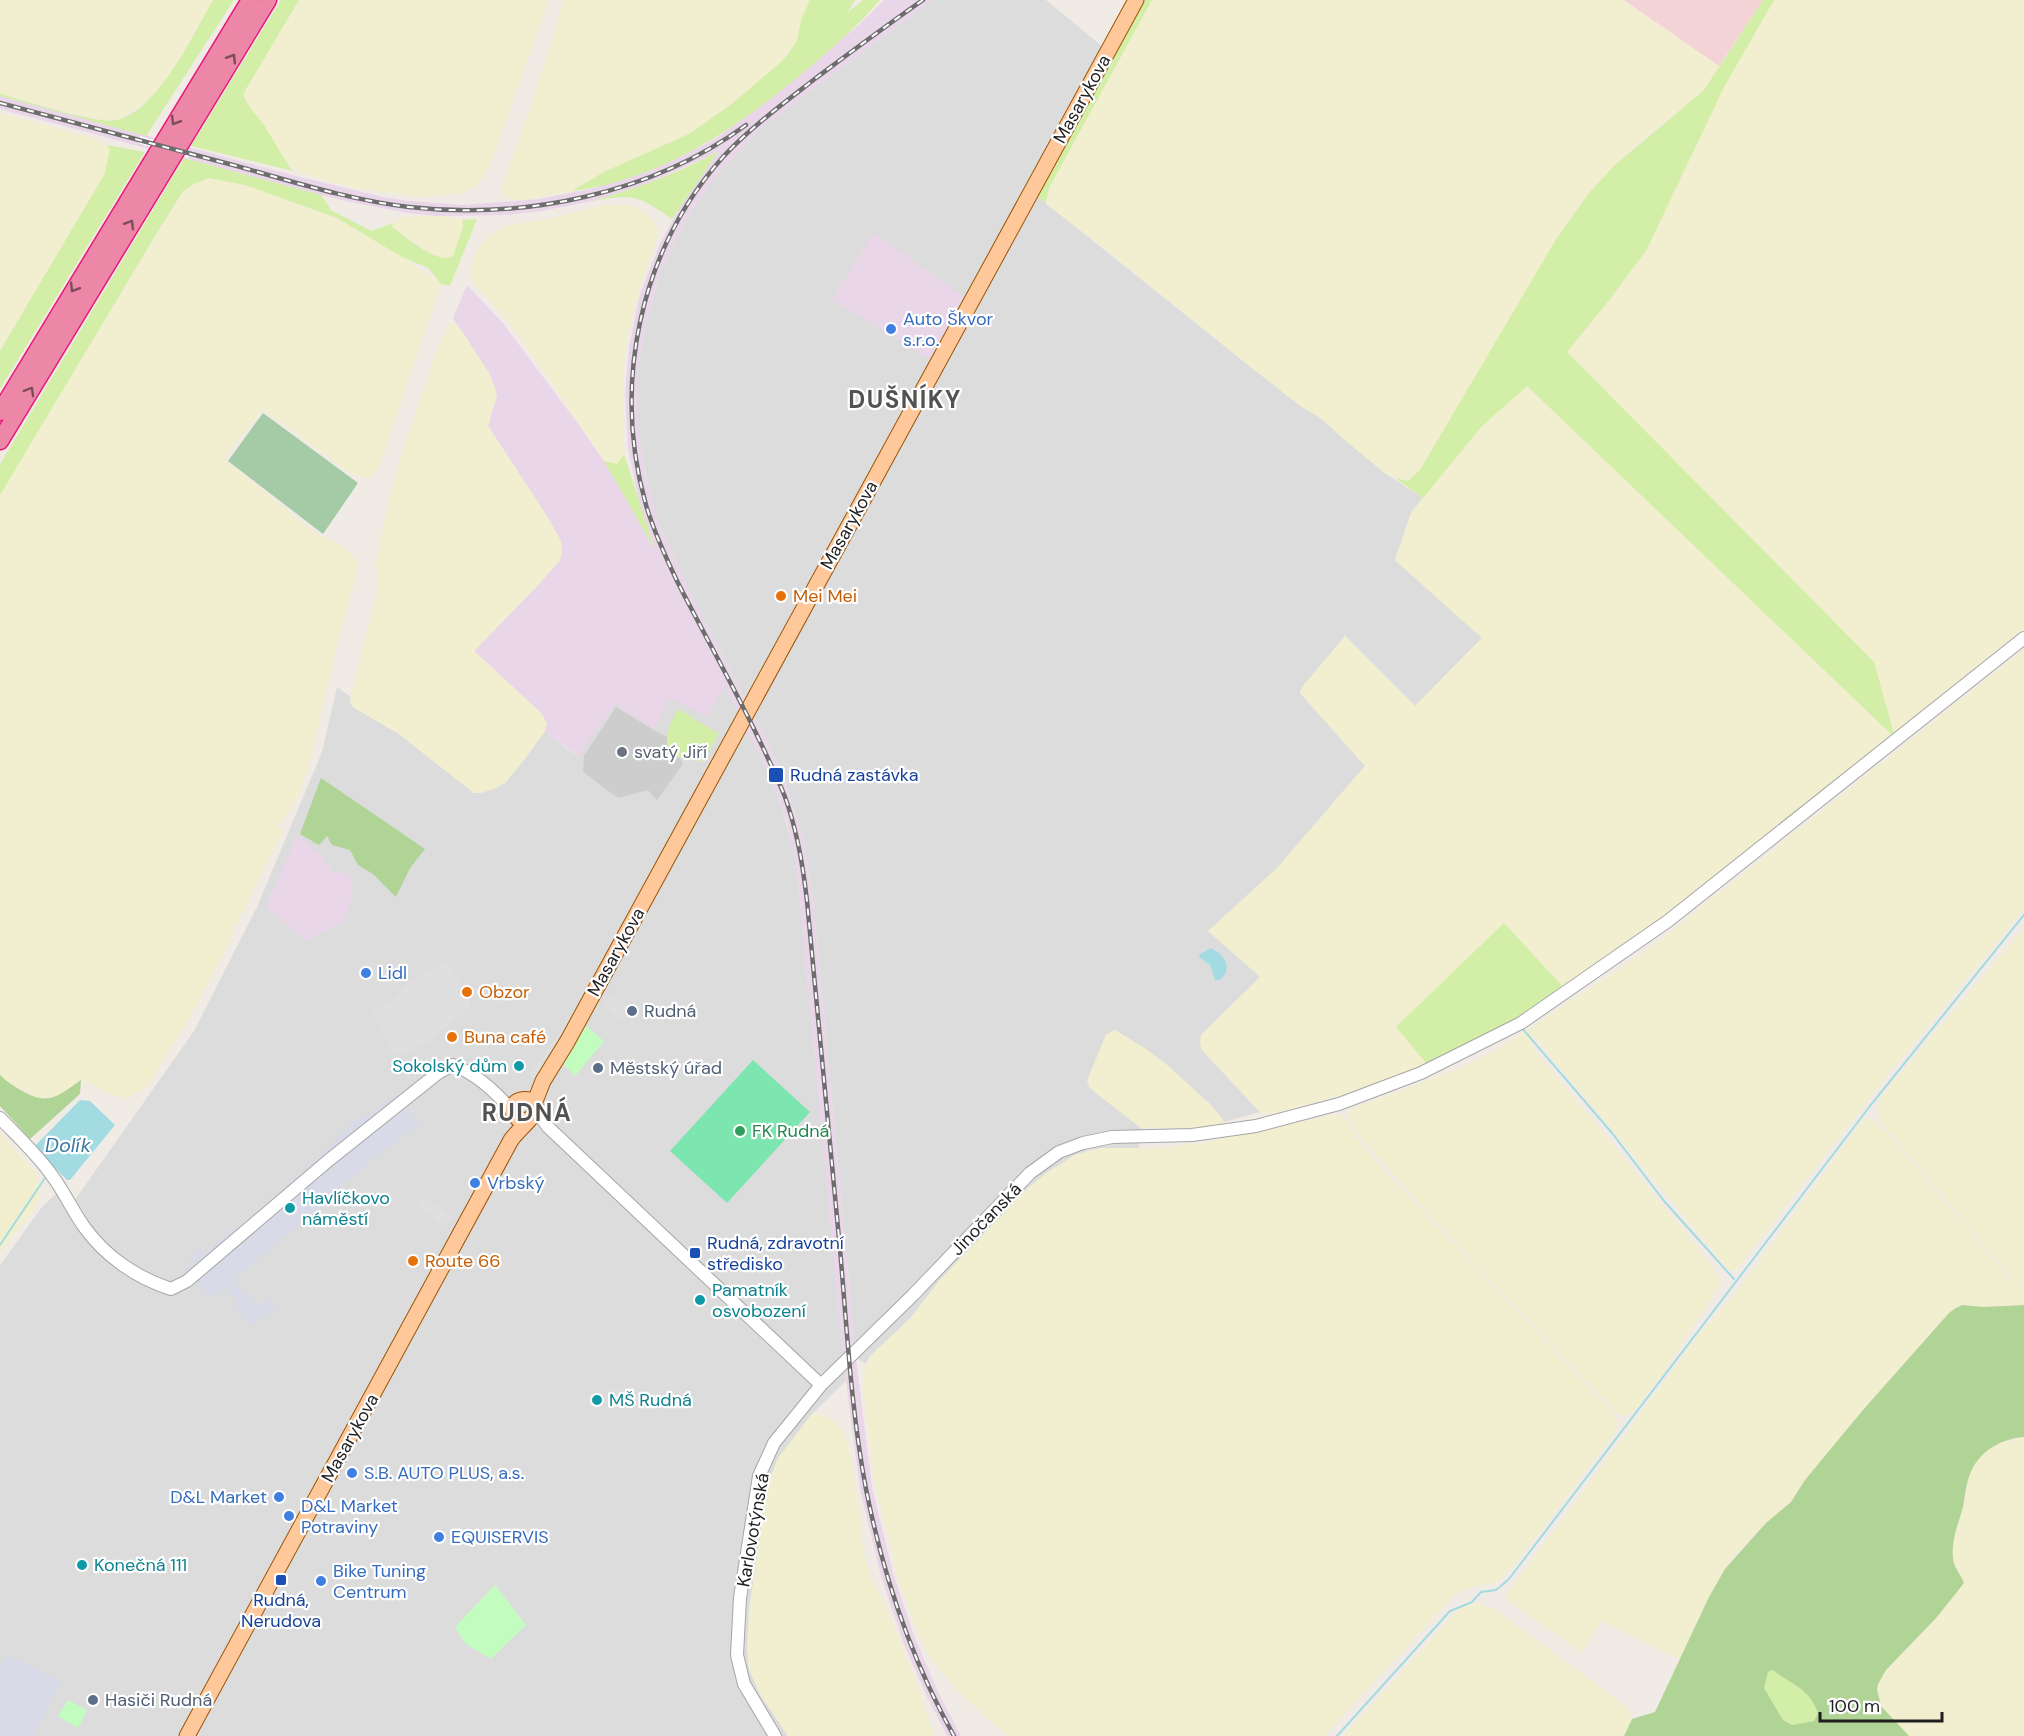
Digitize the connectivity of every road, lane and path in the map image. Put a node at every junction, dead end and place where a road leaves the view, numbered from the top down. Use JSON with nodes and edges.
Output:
{"nodes":[{"id":1,"x":250,"y":0,"type":"edge"},
{"id":2,"x":268,"y":0,"type":"edge"},
{"id":3,"x":1136,"y":0,"type":"edge"},
{"id":4,"x":0,"y":412,"type":"edge"},
{"id":5,"x":0,"y":441,"type":"edge"},
{"id":6,"x":2024,"y":638,"type":"edge"},
{"id":7,"x":524,"y":1110,"type":"junction"},
{"id":8,"x":0,"y":1118,"type":"edge"},
{"id":9,"x":821,"y":1385,"type":"junction"},
{"id":10,"x":187,"y":1736,"type":"edge"},
{"id":11,"x":775,"y":1736,"type":"edge"}],
"edges":[{"from":1,"to":4,"type":"highway","one_way":true},
{"from":5,"to":2,"type":"highway","one_way":true},
{"from":3,"to":7,"type":"main road","name":"Masarykova"},
{"from":6,"to":9,"type":"street","name":"Jinočanská"},
{"from":7,"to":8,"type":"street"},
{"from":7,"to":9,"type":"street"},
{"from":7,"to":10,"type":"main road","name":"Masarykova"},
{"from":9,"to":11,"type":"street","name":"Karlovotýnská"}]}
